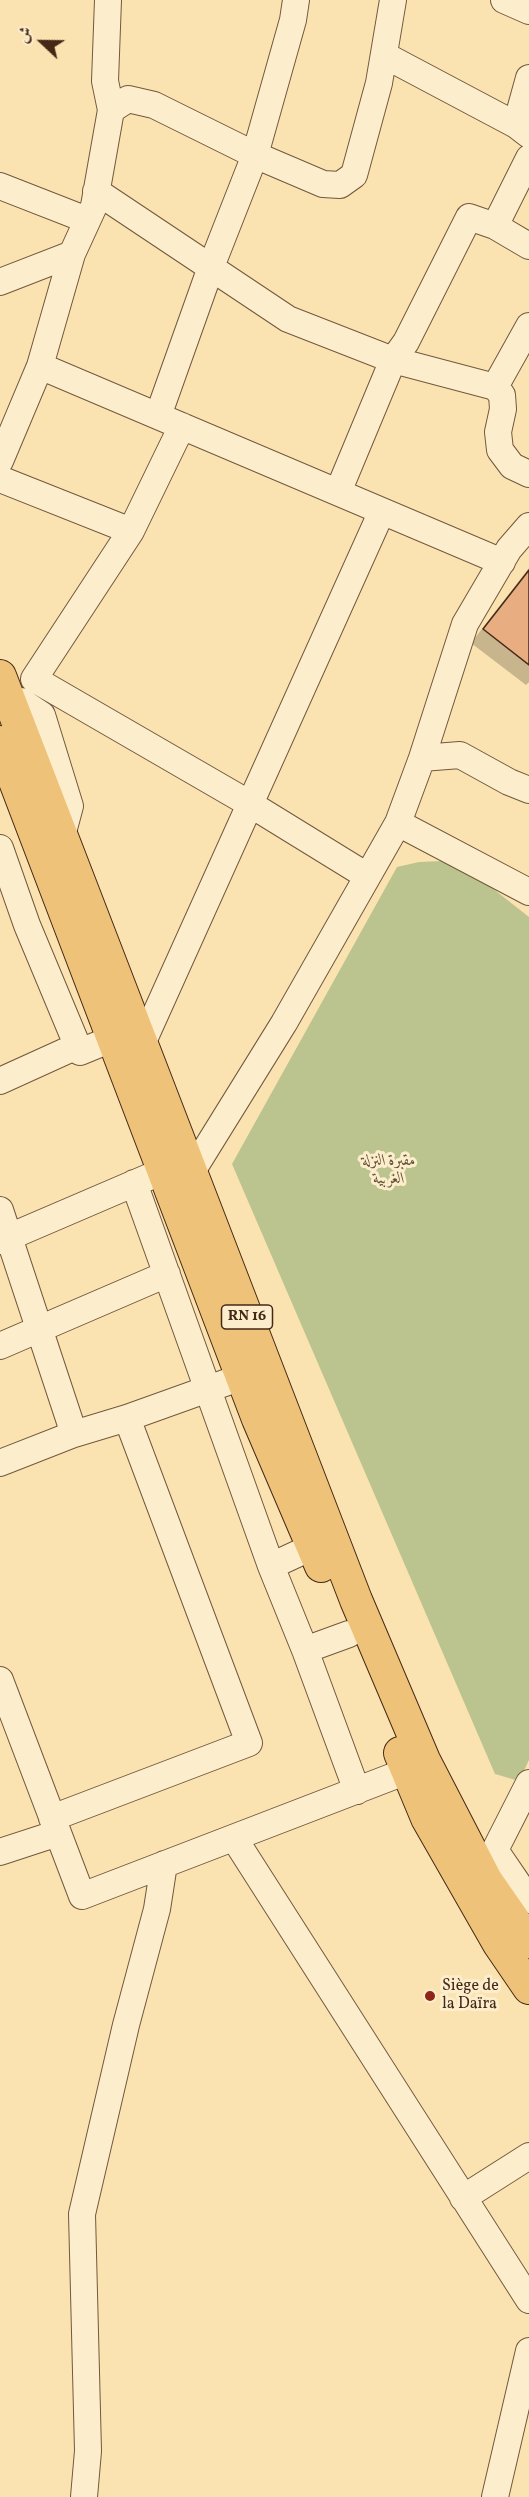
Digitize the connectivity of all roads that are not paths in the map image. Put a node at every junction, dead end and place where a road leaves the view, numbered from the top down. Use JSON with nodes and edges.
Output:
{"nodes":[{"id":1,"x":108,"y":0,"type":"edge"},
{"id":2,"x":296,"y":0,"type":"edge"},
{"id":3,"x":393,"y":0,"type":"edge"},
{"id":4,"x":504,"y":0,"type":"edge"},
{"id":5,"x":529,"y":11,"type":"edge"},
{"id":6,"x":384,"y":55,"type":"junction"},
{"id":7,"x":529,"y":78,"type":"edge"},
{"id":8,"x":111,"y":110,"type":"junction"},
{"id":9,"x":523,"y":130,"type":"edge"},
{"id":10,"x":255,"y":155,"type":"junction"},
{"id":11,"x":529,"y":158,"type":"edge"},
{"id":12,"x":0,"y":186,"type":"edge"},
{"id":13,"x":96,"y":191,"type":"junction"},
{"id":14,"x":87,"y":220,"type":"junction"},
{"id":15,"x":495,"y":226,"type":"junction"},
{"id":16,"x":529,"y":246,"type":"edge"},
{"id":17,"x":72,"y":254,"type":"junction"},
{"id":18,"x":211,"y":267,"type":"junction"},
{"id":19,"x":0,"y":282,"type":"edge"},
{"id":20,"x":529,"y":326,"type":"edge"},
{"id":21,"x":393,"y":360,"type":"junction"},
{"id":22,"x":40,"y":366,"type":"junction"},
{"id":23,"x":495,"y":387,"type":"junction"},
{"id":24,"x":170,"y":421,"type":"junction"},
{"id":25,"x":0,"y":462,"type":"edge"},
{"id":26,"x":529,"y":474,"type":"edge"},
{"id":27,"x":0,"y":479,"type":"edge"},
{"id":28,"x":338,"y":492,"type":"junction"},
{"id":29,"x":382,"y":511,"type":"junction"},
{"id":30,"x":529,"y":526,"type":"edge"},
{"id":31,"x":131,"y":531,"type":"junction"},
{"id":32,"x":502,"y":562,"type":"junction"},
{"id":33,"x":34,"y":679,"type":"junction"},
{"id":34,"x":10,"y":693,"type":"edge"},
{"id":35,"x":0,"y":742,"type":"edge"},
{"id":36,"x":422,"y":758,"type":"junction"},
{"id":37,"x":529,"y":790,"type":"edge"},
{"id":38,"x":250,"y":804,"type":"junction"},
{"id":39,"x":398,"y":823,"type":"junction"},
{"id":40,"x":0,"y":848,"type":"edge"},
{"id":41,"x":367,"y":876,"type":"junction"},
{"id":42,"x":527,"y":888,"type":"edge"},
{"id":43,"x":128,"y":1041,"type":"junction"},
{"id":44,"x":77,"y":1046,"type":"junction"},
{"id":45,"x":0,"y":1081,"type":"edge"},
{"id":46,"x":178,"y":1172,"type":"junction"},
{"id":47,"x":134,"y":1183,"type":"junction"},
{"id":48,"x":0,"y":1210,"type":"edge"},
{"id":49,"x":5,"y":1239,"type":"edge"},
{"id":50,"x":167,"y":1274,"type":"junction"},
{"id":51,"x":40,"y":1329,"type":"junction"},
{"id":52,"x":0,"y":1346,"type":"edge"},
{"id":53,"x":255,"y":1373,"type":"junction"},
{"id":54,"x":208,"y":1389,"type":"junction"},
{"id":55,"x":127,"y":1418,"type":"junction"},
{"id":56,"x":74,"y":1434,"type":"junction"},
{"id":57,"x":0,"y":1463,"type":"edge"},
{"id":58,"x":312,"y":1547,"type":"junction"},
{"id":59,"x":272,"y":1566,"type":"junction"},
{"id":60,"x":349,"y":1634,"type":"junction"},
{"id":61,"x":305,"y":1650,"type":"junction"},
{"id":62,"x":0,"y":1680,"type":"edge"},
{"id":63,"x":7,"y":1718,"type":"edge"},
{"id":64,"x":407,"y":1771,"type":"junction"},
{"id":65,"x":529,"y":1783,"type":"edge"},
{"id":66,"x":357,"y":1791,"type":"junction"},
{"id":67,"x":55,"y":1826,"type":"junction"},
{"id":68,"x":234,"y":1838,"type":"junction"},
{"id":69,"x":495,"y":1850,"type":"junction"},
{"id":70,"x":0,"y":1852,"type":"edge"},
{"id":71,"x":164,"y":1864,"type":"junction"},
{"id":72,"x":486,"y":1880,"type":"junction"},
{"id":73,"x":529,"y":1900,"type":"edge"},
{"id":74,"x":520,"y":1936,"type":"edge"},
{"id":75,"x":529,"y":1988,"type":"edge"},
{"id":76,"x":529,"y":2156,"type":"edge"},
{"id":77,"x":463,"y":2198,"type":"junction"},
{"id":78,"x":529,"y":2300,"type":"edge"},
{"id":79,"x":529,"y":2351,"type":"edge"},
{"id":80,"x":84,"y":2497,"type":"edge"},
{"id":81,"x":495,"y":2497,"type":"edge"}],
"edges":[{"from":1,"to":8,"type":"street"},
{"from":2,"to":10,"type":"street"},
{"from":3,"to":6,"type":"street"},
{"from":4,"to":5,"type":"street"},
{"from":6,"to":9,"type":"street"},
{"from":6,"to":10,"type":"street"},
{"from":7,"to":9,"type":"street"},
{"from":8,"to":10,"type":"street"},
{"from":8,"to":13,"type":"street"},
{"from":10,"to":18,"type":"street"},
{"from":11,"to":15,"type":"street"},
{"from":12,"to":14,"type":"street"},
{"from":13,"to":14,"type":"street"},
{"from":13,"to":18,"type":"street"},
{"from":14,"to":17,"type":"street"},
{"from":15,"to":16,"type":"street"},
{"from":15,"to":21,"type":"street"},
{"from":17,"to":19,"type":"street"},
{"from":17,"to":22,"type":"street"},
{"from":18,"to":21,"type":"street"},
{"from":18,"to":24,"type":"street"},
{"from":20,"to":23,"type":"street"},
{"from":21,"to":23,"type":"street"},
{"from":21,"to":28,"type":"street"},
{"from":22,"to":24,"type":"street"},
{"from":22,"to":25,"type":"street"},
{"from":23,"to":26,"type":"street"},
{"from":24,"to":28,"type":"street"},
{"from":24,"to":31,"type":"street"},
{"from":27,"to":31,"type":"street"},
{"from":28,"to":29,"type":"street"},
{"from":29,"to":32,"type":"street"},
{"from":29,"to":38,"type":"street"},
{"from":30,"to":32,"type":"street"},
{"from":31,"to":33,"type":"street"},
{"from":32,"to":36,"type":"street"},
{"from":33,"to":34,"type":"street"},
{"from":33,"to":38,"type":"street"},
{"from":34,"to":43,"type":"main road","number":"RN 16"},
{"from":35,"to":43,"type":"main road","number":"RN 16"},
{"from":36,"to":37,"type":"street"},
{"from":36,"to":39,"type":"street"},
{"from":38,"to":41,"type":"street"},
{"from":38,"to":43,"type":"street"},
{"from":39,"to":41,"type":"street"},
{"from":39,"to":42,"type":"street"},
{"from":40,"to":44,"type":"street"},
{"from":41,"to":46,"type":"street"},
{"from":43,"to":44,"type":"street"},
{"from":43,"to":46,"type":"main road","number":"RN 16"},
{"from":44,"to":45,"type":"street"},
{"from":46,"to":47,"type":"street"},
{"from":46,"to":53,"type":"main road","number":"RN 16"},
{"from":47,"to":49,"type":"street"},
{"from":47,"to":50,"type":"street"},
{"from":48,"to":49,"type":"street"},
{"from":49,"to":51,"type":"street"},
{"from":50,"to":51,"type":"street"},
{"from":50,"to":54,"type":"street"},
{"from":51,"to":52,"type":"street"},
{"from":51,"to":56,"type":"street"},
{"from":53,"to":54,"type":"street"},
{"from":53,"to":58,"type":"main road","number":"RN 16"},
{"from":53,"to":72,"type":"main road","number":"RN 16"},
{"from":54,"to":55,"type":"street"},
{"from":54,"to":59,"type":"street"},
{"from":55,"to":56,"type":"street"},
{"from":55,"to":67,"type":"street"},
{"from":56,"to":57,"type":"street"},
{"from":58,"to":59,"type":"street"},
{"from":58,"to":60,"type":"main road","number":"RN 16"},
{"from":59,"to":61,"type":"street"},
{"from":60,"to":61,"type":"street"},
{"from":60,"to":64,"type":"main road","number":"RN 16"},
{"from":61,"to":66,"type":"street"},
{"from":62,"to":63,"type":"street"},
{"from":63,"to":67,"type":"street"},
{"from":64,"to":66,"type":"street"},
{"from":64,"to":74,"type":"main road","number":"RN 16"},
{"from":65,"to":69,"type":"street"},
{"from":66,"to":68,"type":"street"},
{"from":67,"to":70,"type":"street"},
{"from":67,"to":71,"type":"street"},
{"from":68,"to":71,"type":"street"},
{"from":68,"to":77,"type":"street"},
{"from":69,"to":72,"type":"street"},
{"from":69,"to":73,"type":"street"},
{"from":71,"to":80,"type":"street"},
{"from":72,"to":74,"type":"main road","number":"RN 16"},
{"from":74,"to":75,"type":"main road","number":"RN 16"},
{"from":76,"to":77,"type":"street"},
{"from":77,"to":78,"type":"street"},
{"from":79,"to":81,"type":"street"}]}
